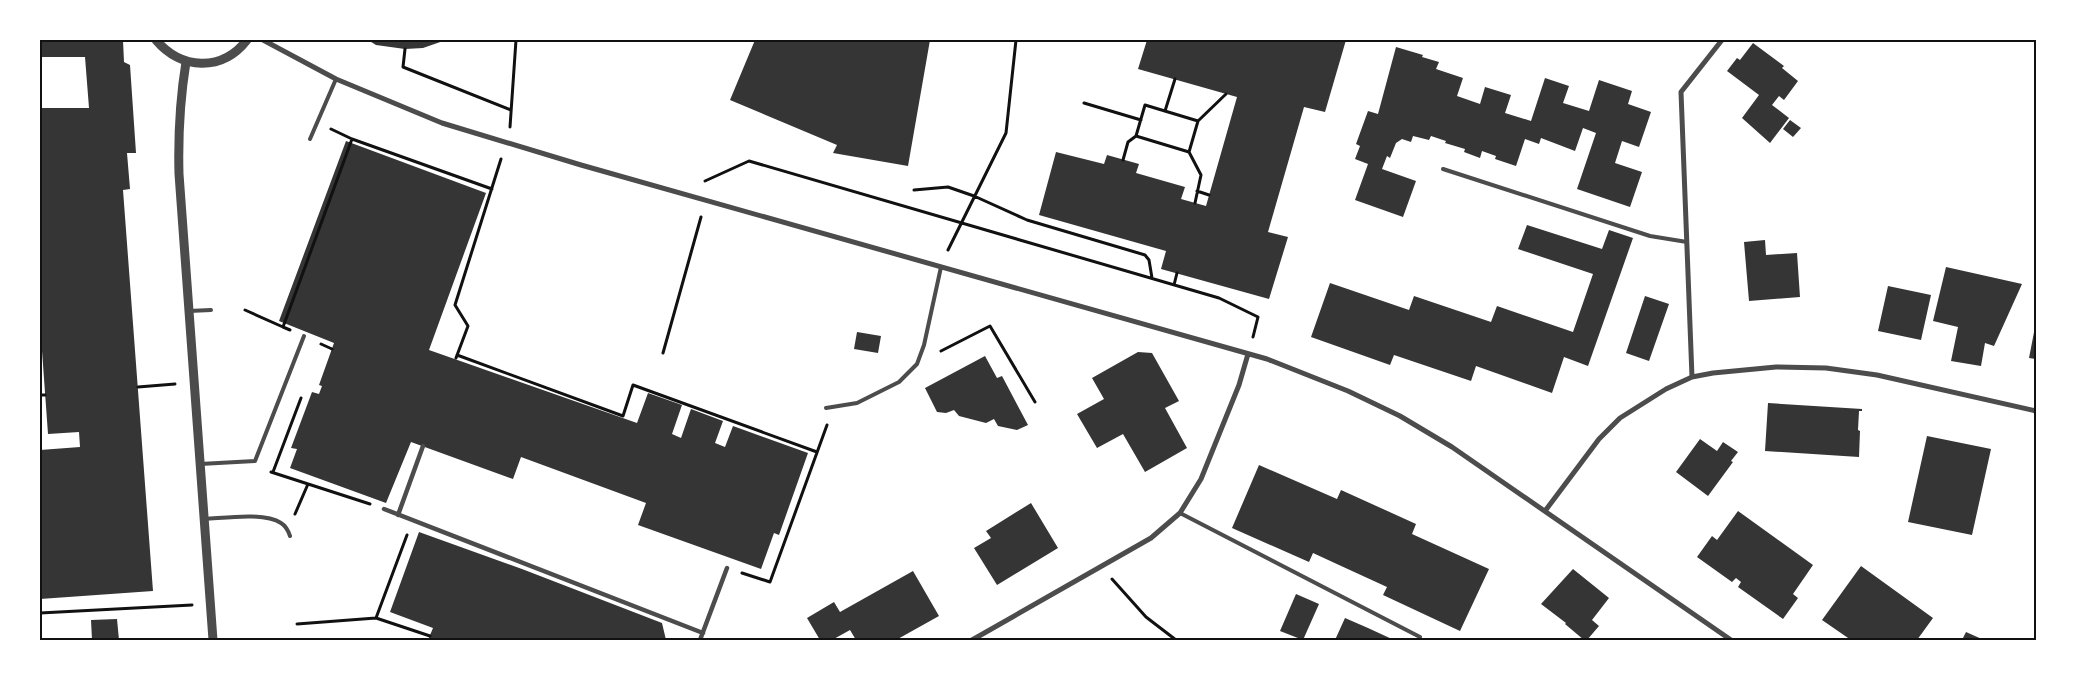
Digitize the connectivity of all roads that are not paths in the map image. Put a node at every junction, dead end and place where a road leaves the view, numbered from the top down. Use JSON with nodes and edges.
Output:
{"nodes":[{"id":1,"x":156,"y":40,"type":"edge"},
{"id":2,"x":247,"y":40,"type":"edge"},
{"id":3,"x":264,"y":40,"type":"edge"},
{"id":4,"x":1722,"y":40,"type":"edge"},
{"id":5,"x":186,"y":62,"type":"junction"},
{"id":6,"x":336,"y":79,"type":"junction"},
{"id":7,"x":310,"y":140,"type":"dead end"},
{"id":8,"x":1443,"y":169,"type":"dead end"},
{"id":9,"x":1687,"y":242,"type":"junction"},
{"id":10,"x":941,"y":267,"type":"junction"},
{"id":11,"x":211,"y":310,"type":"dead end"},
{"id":12,"x":189,"y":312,"type":"junction"},
{"id":13,"x":304,"y":336,"type":"road end"},
{"id":14,"x":1248,"y":354,"type":"junction"},
{"id":15,"x":1692,"y":377,"type":"junction"},
{"id":16,"x":826,"y":408,"type":"dead end"},
{"id":17,"x":2036,"y":411,"type":"edge"},
{"id":18,"x":423,"y":446,"type":"dead end"},
{"id":19,"x":200,"y":464,"type":"junction"},
{"id":20,"x":384,"y":509,"type":"road end"},
{"id":21,"x":1545,"y":511,"type":"junction"},
{"id":22,"x":1180,"y":513,"type":"junction"},
{"id":23,"x":398,"y":515,"type":"junction"},
{"id":24,"x":204,"y":519,"type":"junction"},
{"id":25,"x":290,"y":536,"type":"dead end"},
{"id":26,"x":727,"y":568,"type":"road end"},
{"id":27,"x":703,"y":633,"type":"junction"},
{"id":28,"x":213,"y":640,"type":"edge"},
{"id":29,"x":700,"y":640,"type":"edge"},
{"id":30,"x":972,"y":640,"type":"edge"},
{"id":31,"x":1418,"y":640,"type":"edge"},
{"id":32,"x":1731,"y":640,"type":"edge"}],
"edges":[{"from":1,"to":5,"type":"street"},
{"from":2,"to":5,"type":"street"},
{"from":3,"to":6,"type":"street"},
{"from":4,"to":9,"type":"street"},
{"from":5,"to":12,"type":"street"},
{"from":6,"to":7,"type":"lane"},
{"from":6,"to":10,"type":"street"},
{"from":8,"to":9,"type":"lane"},
{"from":9,"to":15,"type":"street"},
{"from":10,"to":14,"type":"street"},
{"from":10,"to":16,"type":"lane"},
{"from":11,"to":12,"type":"lane"},
{"from":12,"to":19,"type":"street"},
{"from":13,"to":19,"type":"lane"},
{"from":14,"to":21,"type":"street"},
{"from":14,"to":22,"type":"street"},
{"from":15,"to":17,"type":"street"},
{"from":15,"to":21,"type":"street"},
{"from":18,"to":23,"type":"street"},
{"from":19,"to":24,"type":"street"},
{"from":20,"to":23,"type":"street"},
{"from":21,"to":32,"type":"street"},
{"from":22,"to":30,"type":"street"},
{"from":22,"to":31,"type":"lane"},
{"from":23,"to":27,"type":"street"},
{"from":24,"to":25,"type":"lane"},
{"from":24,"to":28,"type":"street"},
{"from":26,"to":27,"type":"street"},
{"from":27,"to":29,"type":"street"}]}
